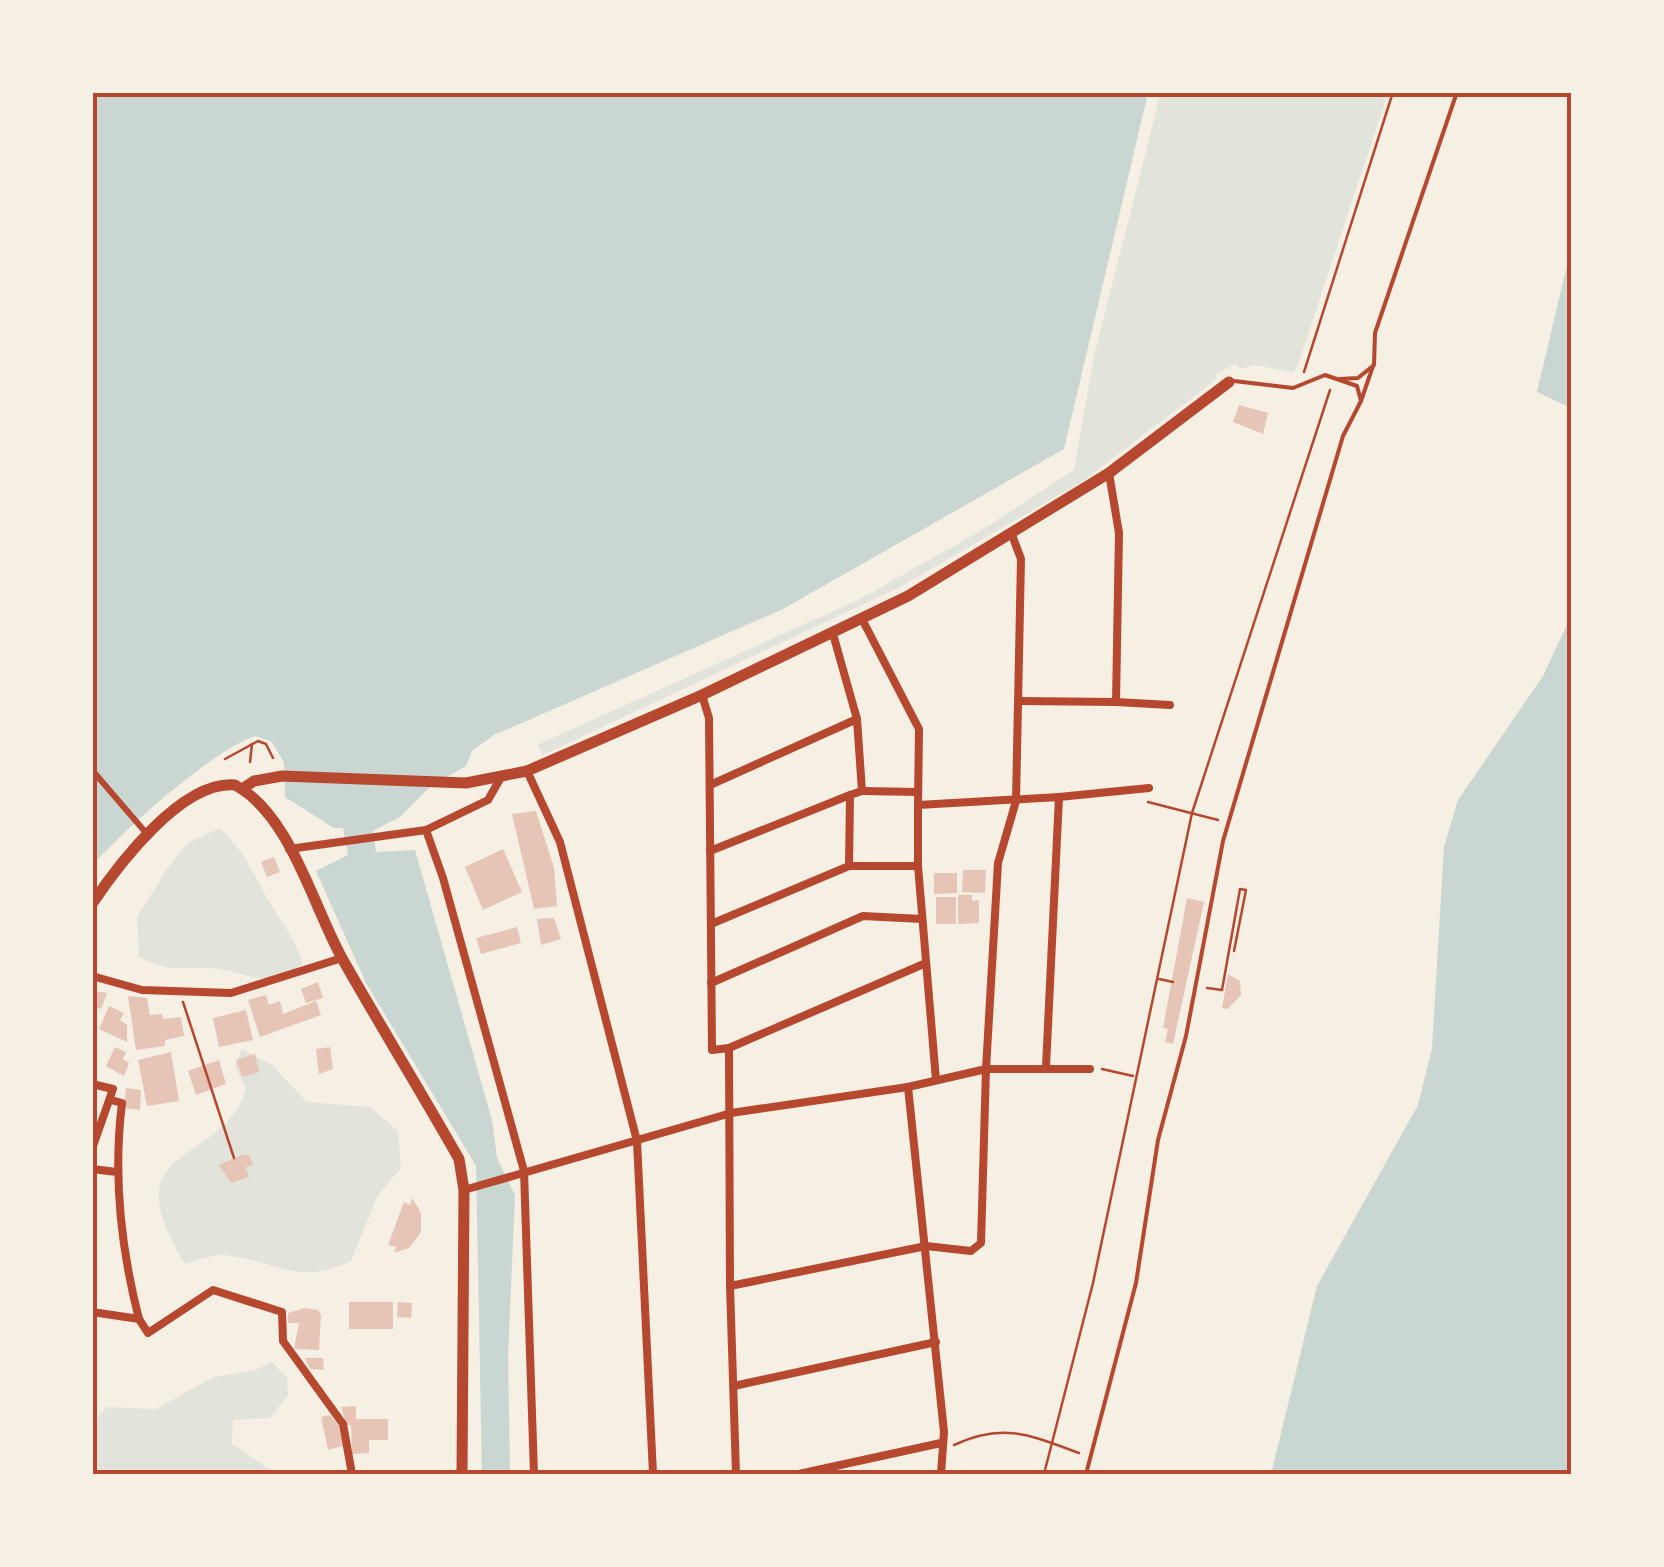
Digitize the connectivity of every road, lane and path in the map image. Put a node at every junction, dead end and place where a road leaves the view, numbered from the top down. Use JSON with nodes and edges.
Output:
{"nodes":[{"id":1,"x":1393,"y":92,"type":"edge"},
{"id":2,"x":1457,"y":92,"type":"edge"},
{"id":3,"x":1374,"y":366,"type":"junction"},
{"id":4,"x":1333,"y":376,"type":"junction"},
{"id":5,"x":1340,"y":378,"type":"junction"},
{"id":6,"x":1229,"y":382,"type":"joint"},
{"id":7,"x":1300,"y":386,"type":"junction"},
{"id":8,"x":1361,"y":401,"type":"junction"},
{"id":9,"x":1110,"y":473,"type":"junction"},
{"id":10,"x":1012,"y":535,"type":"junction"},
{"id":11,"x":863,"y":620,"type":"junction"},
{"id":12,"x":833,"y":634,"type":"junction"},
{"id":13,"x":702,"y":695,"type":"junction"},
{"id":14,"x":1019,"y":700,"type":"junction"},
{"id":15,"x":1116,"y":702,"type":"junction"},
{"id":16,"x":1170,"y":705,"type":"dead end"},
{"id":17,"x":858,"y":719,"type":"junction"},
{"id":18,"x":252,"y":742,"type":"junction"},
{"id":19,"x":273,"y":758,"type":"dead end"},
{"id":20,"x":226,"y":759,"type":"dead end"},
{"id":21,"x":250,"y":762,"type":"dead end"},
{"id":22,"x":92,"y":770,"type":"edge"},
{"id":23,"x":528,"y":771,"type":"junction"},
{"id":24,"x":500,"y":780,"type":"junction"},
{"id":25,"x":710,"y":785,"type":"junction"},
{"id":26,"x":1149,"y":788,"type":"dead end"},
{"id":27,"x":242,"y":789,"type":"junction"},
{"id":28,"x":862,"y":791,"type":"junction"},
{"id":29,"x":918,"y":792,"type":"junction"},
{"id":30,"x":850,"y":795,"type":"junction"},
{"id":31,"x":1059,"y":797,"type":"junction"},
{"id":32,"x":1016,"y":800,"type":"junction"},
{"id":33,"x":1152,"y":803,"type":"dead end"},
{"id":34,"x":918,"y":804,"type":"junction"},
{"id":35,"x":1192,"y":813,"type":"junction"},
{"id":36,"x":1214,"y":819,"type":"dead end"},
{"id":37,"x":143,"y":830,"type":"junction"},
{"id":38,"x":426,"y":830,"type":"junction"},
{"id":39,"x":290,"y":849,"type":"junction"},
{"id":40,"x":710,"y":851,"type":"junction"},
{"id":41,"x":849,"y":866,"type":"junction"},
{"id":42,"x":918,"y":866,"type":"junction"},
{"id":43,"x":92,"y":904,"type":"edge"},
{"id":44,"x":922,"y":919,"type":"junction"},
{"id":45,"x":710,"y":924,"type":"junction"},
{"id":46,"x":1234,"y":951,"type":"dead end"},
{"id":47,"x":342,"y":958,"type":"junction"},
{"id":48,"x":926,"y":963,"type":"junction"},
{"id":49,"x":92,"y":976,"type":"edge"},
{"id":50,"x":1158,"y":979,"type":"junction"},
{"id":51,"x":711,"y":982,"type":"junction"},
{"id":52,"x":1173,"y":982,"type":"dead end"},
{"id":53,"x":1204,"y":987,"type":"dead end"},
{"id":54,"x":180,"y":991,"type":"junction"},
{"id":55,"x":191,"y":1027,"type":"junction"},
{"id":56,"x":182,"y":1028,"type":"dead end"},
{"id":57,"x":729,"y":1048,"type":"junction"},
{"id":58,"x":1046,"y":1068,"type":"junction"},
{"id":59,"x":1090,"y":1068,"type":"dead end"},
{"id":60,"x":986,"y":1070,"type":"junction"},
{"id":61,"x":1105,"y":1070,"type":"dead end"},
{"id":62,"x":1134,"y":1076,"type":"junction"},
{"id":63,"x":936,"y":1080,"type":"junction"},
{"id":64,"x":92,"y":1084,"type":"edge"},
{"id":65,"x":908,"y":1086,"type":"junction"},
{"id":66,"x":111,"y":1100,"type":"junction"},
{"id":67,"x":731,"y":1113,"type":"junction"},
{"id":68,"x":638,"y":1141,"type":"junction"},
{"id":69,"x":92,"y":1148,"type":"edge"},
{"id":70,"x":234,"y":1158,"type":"dead end"},
{"id":71,"x":92,"y":1169,"type":"edge"},
{"id":72,"x":117,"y":1172,"type":"junction"},
{"id":73,"x":519,"y":1173,"type":"junction"},
{"id":74,"x":470,"y":1189,"type":"junction"},
{"id":75,"x":926,"y":1246,"type":"junction"},
{"id":76,"x":730,"y":1286,"type":"junction"},
{"id":77,"x":92,"y":1312,"type":"edge"},
{"id":78,"x":139,"y":1319,"type":"junction"},
{"id":79,"x":936,"y":1342,"type":"junction"},
{"id":80,"x":734,"y":1386,"type":"junction"},
{"id":81,"x":964,"y":1440,"type":"junction"},
{"id":82,"x":941,"y":1445,"type":"junction"},
{"id":83,"x":1052,"y":1446,"type":"junction"},
{"id":84,"x":1090,"y":1457,"type":"junction"},
{"id":85,"x":953,"y":1458,"type":"dead end"},
{"id":86,"x":352,"y":1474,"type":"edge"},
{"id":87,"x":462,"y":1474,"type":"edge"},
{"id":88,"x":534,"y":1474,"type":"edge"},
{"id":89,"x":653,"y":1474,"type":"edge"},
{"id":90,"x":736,"y":1474,"type":"edge"},
{"id":91,"x":800,"y":1474,"type":"edge"},
{"id":92,"x":941,"y":1474,"type":"edge"},
{"id":93,"x":1044,"y":1474,"type":"edge"},
{"id":94,"x":1086,"y":1474,"type":"edge"}],
"edges":[{"from":1,"to":7,"type":"path"},
{"from":2,"to":3,"type":"lane"},
{"from":3,"to":5,"type":"lane"},
{"from":3,"to":8,"type":"lane"},
{"from":4,"to":5,"type":"lane"},
{"from":4,"to":7,"type":"lane"},
{"from":4,"to":35,"type":"path"},
{"from":5,"to":8,"type":"lane"},
{"from":6,"to":7,"type":"lane"},
{"from":6,"to":9,"type":"main road"},
{"from":8,"to":84,"type":"lane"},
{"from":9,"to":10,"type":"main road"},
{"from":9,"to":15,"type":"street"},
{"from":10,"to":11,"type":"main road"},
{"from":10,"to":14,"type":"street"},
{"from":11,"to":12,"type":"main road"},
{"from":11,"to":29,"type":"street"},
{"from":12,"to":13,"type":"main road"},
{"from":12,"to":17,"type":"street"},
{"from":13,"to":23,"type":"main road"},
{"from":13,"to":25,"type":"street"},
{"from":14,"to":15,"type":"street"},
{"from":14,"to":32,"type":"street"},
{"from":15,"to":16,"type":"street"},
{"from":17,"to":25,"type":"street"},
{"from":17,"to":28,"type":"street"},
{"from":18,"to":19,"type":"path"},
{"from":18,"to":20,"type":"path"},
{"from":18,"to":21,"type":"path"},
{"from":22,"to":37,"type":"street"},
{"from":23,"to":24,"type":"main road"},
{"from":23,"to":68,"type":"street"},
{"from":24,"to":27,"type":"main road"},
{"from":24,"to":38,"type":"street"},
{"from":25,"to":40,"type":"street"},
{"from":26,"to":31,"type":"street"},
{"from":27,"to":37,"type":"main road"},
{"from":27,"to":39,"type":"main road"},
{"from":28,"to":29,"type":"street"},
{"from":28,"to":30,"type":"street"},
{"from":29,"to":34,"type":"street"},
{"from":30,"to":40,"type":"street"},
{"from":30,"to":41,"type":"street"},
{"from":31,"to":32,"type":"street"},
{"from":31,"to":58,"type":"street"},
{"from":32,"to":34,"type":"street"},
{"from":32,"to":60,"type":"street"},
{"from":33,"to":35,"type":"path"},
{"from":34,"to":42,"type":"street"},
{"from":35,"to":36,"type":"path"},
{"from":35,"to":50,"type":"path"},
{"from":37,"to":43,"type":"main road"},
{"from":38,"to":39,"type":"street"},
{"from":38,"to":73,"type":"street"},
{"from":39,"to":47,"type":"main road"},
{"from":40,"to":45,"type":"street"},
{"from":41,"to":42,"type":"street"},
{"from":41,"to":45,"type":"street"},
{"from":42,"to":44,"type":"street"},
{"from":44,"to":48,"type":"street"},
{"from":44,"to":51,"type":"street"},
{"from":45,"to":51,"type":"street"},
{"from":46,"to":53,"type":"path"},
{"from":47,"to":54,"type":"street"},
{"from":47,"to":74,"type":"main road"},
{"from":48,"to":57,"type":"street"},
{"from":48,"to":63,"type":"street"},
{"from":49,"to":54,"type":"street"},
{"from":50,"to":52,"type":"path"},
{"from":50,"to":62,"type":"path"},
{"from":51,"to":57,"type":"street"},
{"from":54,"to":55,"type":"path"},
{"from":55,"to":56,"type":"path"},
{"from":55,"to":70,"type":"path"},
{"from":57,"to":67,"type":"street"},
{"from":58,"to":59,"type":"street"},
{"from":58,"to":60,"type":"street"},
{"from":60,"to":63,"type":"street"},
{"from":60,"to":75,"type":"street"},
{"from":61,"to":62,"type":"path"},
{"from":62,"to":83,"type":"path"},
{"from":63,"to":65,"type":"street"},
{"from":64,"to":66,"type":"street"},
{"from":65,"to":67,"type":"street"},
{"from":65,"to":75,"type":"street"},
{"from":66,"to":69,"type":"street"},
{"from":66,"to":72,"type":"street"},
{"from":67,"to":68,"type":"street"},
{"from":67,"to":76,"type":"street"},
{"from":68,"to":73,"type":"street"},
{"from":68,"to":89,"type":"street"},
{"from":71,"to":72,"type":"street"},
{"from":72,"to":78,"type":"street"},
{"from":73,"to":74,"type":"street"},
{"from":73,"to":88,"type":"street"},
{"from":74,"to":87,"type":"main road"},
{"from":75,"to":76,"type":"street"},
{"from":75,"to":79,"type":"street"},
{"from":76,"to":80,"type":"street"},
{"from":77,"to":78,"type":"street"},
{"from":78,"to":86,"type":"street"},
{"from":79,"to":80,"type":"street"},
{"from":79,"to":82,"type":"street"},
{"from":80,"to":90,"type":"street"},
{"from":81,"to":82,"type":"path"},
{"from":81,"to":83,"type":"path"},
{"from":81,"to":85,"type":"path"},
{"from":82,"to":91,"type":"street"},
{"from":82,"to":92,"type":"street"},
{"from":83,"to":84,"type":"path"},
{"from":83,"to":93,"type":"path"},
{"from":84,"to":94,"type":"lane"}]}
